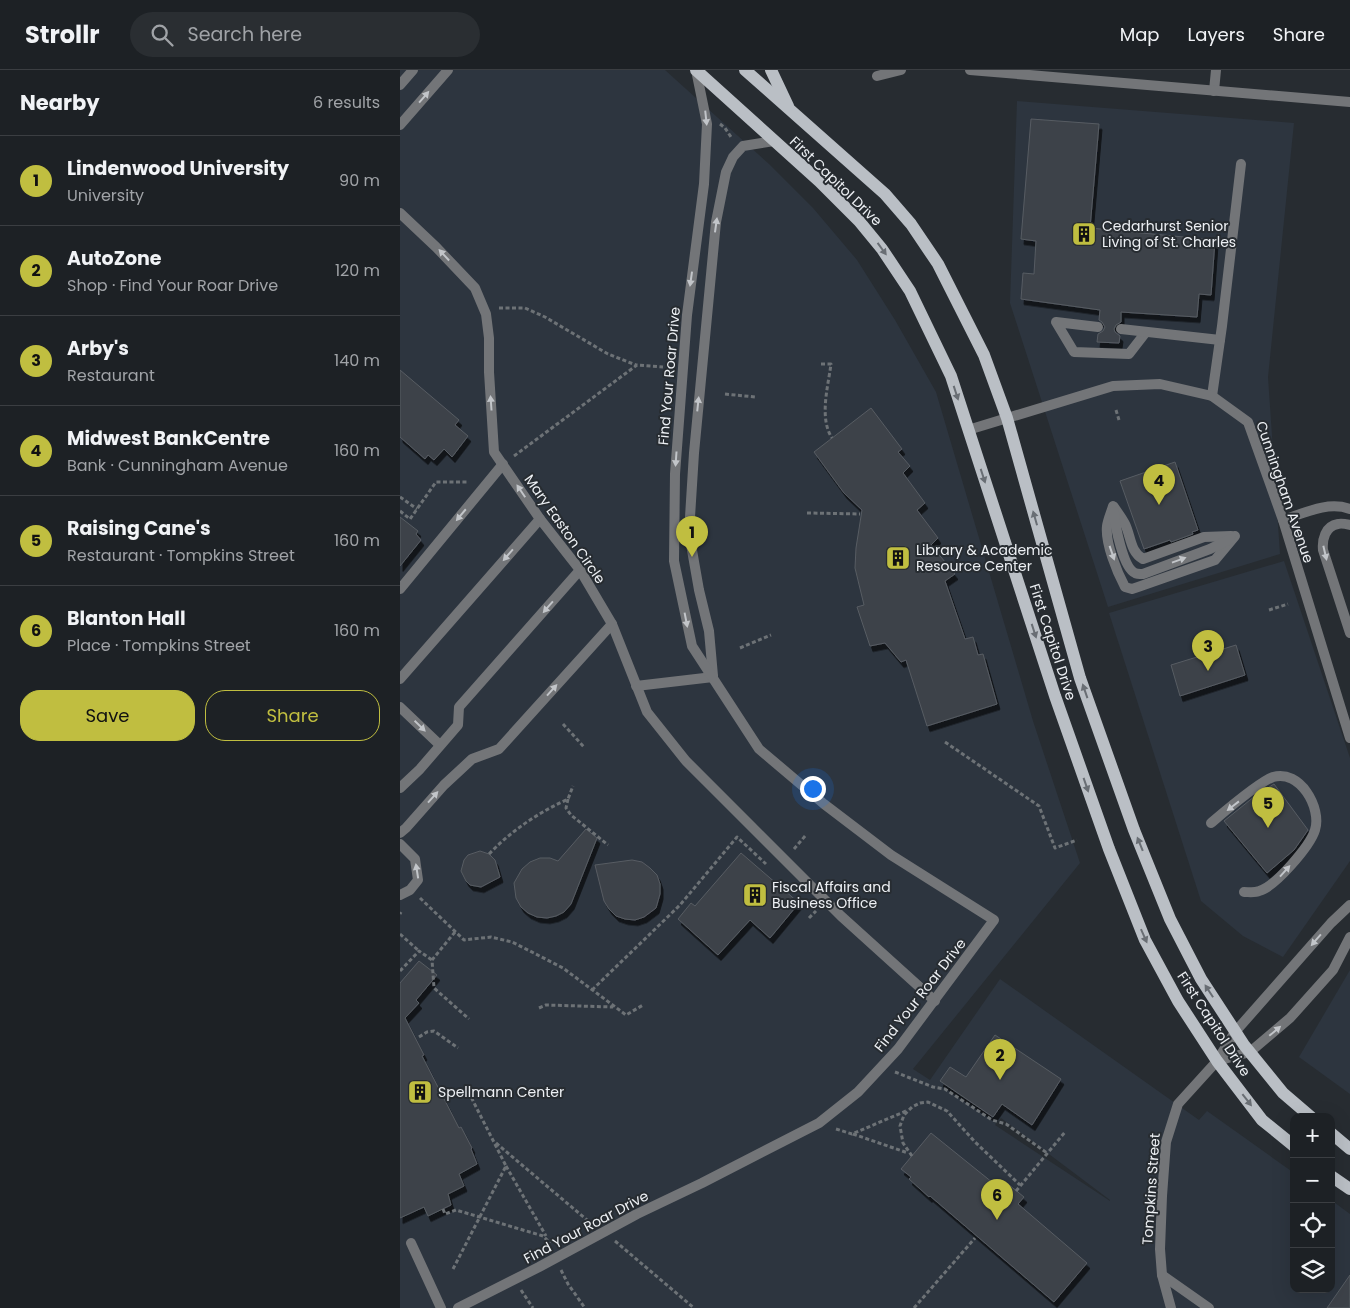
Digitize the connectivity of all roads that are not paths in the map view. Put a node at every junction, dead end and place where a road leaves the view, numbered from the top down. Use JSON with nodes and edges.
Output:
{"nodes":[{"id":1,"x":413,"y":70,"type":"edge"},
{"id":2,"x":448,"y":70,"type":"edge"},
{"id":3,"x":696,"y":70,"type":"edge"},
{"id":4,"x":745,"y":70,"type":"edge"},
{"id":5,"x":771,"y":70,"type":"edge"},
{"id":6,"x":901,"y":70,"type":"edge"},
{"id":7,"x":970,"y":70,"type":"edge"},
{"id":8,"x":1216,"y":70,"type":"edge"},
{"id":9,"x":1083,"y":75,"type":"edge"},
{"id":10,"x":877,"y":76,"type":"dead end"},
{"id":11,"x":400,"y":85,"type":"edge"},
{"id":12,"x":1214,"y":91,"type":"junction"},
{"id":13,"x":1350,"y":102,"type":"edge"},
{"id":14,"x":790,"y":111,"type":"junction"},
{"id":15,"x":400,"y":125,"type":"edge"},
{"id":16,"x":774,"y":141,"type":"junction"},
{"id":17,"x":1241,"y":164,"type":"dead end"},
{"id":18,"x":400,"y":213,"type":"edge"},
{"id":19,"x":1098,"y":326,"type":"dead end"},
{"id":20,"x":1121,"y":329,"type":"dead end"},
{"id":21,"x":1146,"y":332,"type":"junction"},
{"id":22,"x":1220,"y":340,"type":"junction"},
{"id":23,"x":1212,"y":396,"type":"junction"},
{"id":24,"x":1007,"y":418,"type":"junction"},
{"id":25,"x":968,"y":430,"type":"junction"},
{"id":26,"x":503,"y":464,"type":"junction"},
{"id":27,"x":1114,"y":506,"type":"junction"},
{"id":28,"x":1350,"y":509,"type":"edge"},
{"id":29,"x":540,"y":519,"type":"junction"},
{"id":30,"x":1282,"y":520,"type":"junction"},
{"id":31,"x":1350,"y":525,"type":"edge"},
{"id":32,"x":1235,"y":536,"type":"junction"},
{"id":33,"x":580,"y":570,"type":"junction"},
{"id":34,"x":400,"y":589,"type":"edge"},
{"id":35,"x":612,"y":624,"type":"junction"},
{"id":36,"x":1350,"y":633,"type":"edge"},
{"id":37,"x":713,"y":678,"type":"junction"},
{"id":38,"x":400,"y":679,"type":"edge"},
{"id":39,"x":636,"y":686,"type":"junction"},
{"id":40,"x":400,"y":707,"type":"edge"},
{"id":41,"x":1350,"y":738,"type":"edge"},
{"id":42,"x":440,"y":745,"type":"junction"},
{"id":43,"x":400,"y":788,"type":"edge"},
{"id":44,"x":1211,"y":823,"type":"dead end"},
{"id":45,"x":400,"y":833,"type":"edge"},
{"id":46,"x":400,"y":844,"type":"edge"},
{"id":47,"x":1244,"y":892,"type":"dead end"},
{"id":48,"x":400,"y":895,"type":"edge"},
{"id":49,"x":1350,"y":905,"type":"edge"},
{"id":50,"x":1350,"y":937,"type":"edge"},
{"id":51,"x":935,"y":1001,"type":"junction"},
{"id":52,"x":1235,"y":1032,"type":"junction"},
{"id":53,"x":1250,"y":1052,"type":"junction"},
{"id":54,"x":1217,"y":1061,"type":"junction"},
{"id":55,"x":1306,"y":1113,"type":"edge"},
{"id":56,"x":1335,"y":1136,"type":"edge"},
{"id":57,"x":1290,"y":1143,"type":"edge"},
{"id":58,"x":1350,"y":1149,"type":"edge"},
{"id":59,"x":1335,"y":1179,"type":"edge"},
{"id":60,"x":1350,"y":1189,"type":"edge"},
{"id":61,"x":411,"y":1243,"type":"dead end"},
{"id":62,"x":1162,"y":1275,"type":"junction"},
{"id":63,"x":441,"y":1308,"type":"edge"},
{"id":64,"x":458,"y":1308,"type":"edge"},
{"id":65,"x":1171,"y":1308,"type":"edge"},
{"id":66,"x":1208,"y":1308,"type":"edge"}],
"edges":[{"from":1,"to":11,"type":"street"},
{"from":15,"to":2,"type":"street","one_way":true},
{"from":3,"to":16,"type":"main road","name":"First Capitol Drive"},
{"from":3,"to":37,"type":"street","name":"Find Your Roar Drive","one_way":true},
{"from":4,"to":14,"type":"main road","name":"First Capitol Drive"},
{"from":5,"to":14,"type":"main road"},
{"from":6,"to":10,"type":"street"},
{"from":7,"to":9,"type":"street"},
{"from":8,"to":12,"type":"street"},
{"from":9,"to":12,"type":"street"},
{"from":12,"to":13,"type":"street"},
{"from":14,"to":24,"type":"main road","name":"First Capitol Drive"},
{"from":16,"to":25,"type":"main road","name":"First Capitol Drive","one_way":true},
{"from":37,"to":16,"type":"street","name":"Find Your Roar Drive","one_way":true},
{"from":17,"to":22,"type":"street"},
{"from":26,"to":18,"type":"street","name":"Mary Easton Circle","one_way":true},
{"from":19,"to":21,"type":"street"},
{"from":20,"to":21,"type":"street"},
{"from":21,"to":22,"type":"street"},
{"from":22,"to":23,"type":"street"},
{"from":23,"to":24,"type":"street","name":"Cunningham Avenue"},
{"from":23,"to":30,"type":"street","name":"Cunningham Avenue"},
{"from":24,"to":25,"type":"street","name":"Cunningham Avenue"},
{"from":52,"to":24,"type":"main road","name":"First Capitol Drive","one_way":true},
{"from":25,"to":54,"type":"main road","name":"First Capitol Drive","one_way":true},
{"from":29,"to":26,"type":"street","name":"Mary Easton Circle","one_way":true},
{"from":26,"to":34,"type":"street","one_way":true},
{"from":27,"to":32,"type":"street"},
{"from":27,"to":32,"type":"street","one_way":true},
{"from":27,"to":32,"type":"street","one_way":true},
{"from":28,"to":30,"type":"street"},
{"from":29,"to":33,"type":"street","name":"Mary Easton Circle"},
{"from":29,"to":38,"type":"street","one_way":true},
{"from":30,"to":41,"type":"street","name":"Cunningham Avenue"},
{"from":31,"to":36,"type":"street","one_way":true},
{"from":33,"to":35,"type":"street","name":"Mary Easton Circle"},
{"from":33,"to":42,"type":"street","one_way":true},
{"from":35,"to":39,"type":"street","name":"Mary Easton Circle"},
{"from":45,"to":35,"type":"street","one_way":true},
{"from":37,"to":39,"type":"street"},
{"from":37,"to":51,"type":"street","name":"Find Your Roar Drive"},
{"from":39,"to":51,"type":"street","name":"Mary Easton Circle"},
{"from":40,"to":42,"type":"street","one_way":true},
{"from":42,"to":43,"type":"street"},
{"from":47,"to":44,"type":"street","one_way":true},
{"from":48,"to":46,"type":"street","one_way":true},
{"from":49,"to":52,"type":"street","name":"Tompkins Street","one_way":true},
{"from":53,"to":50,"type":"street","one_way":true},
{"from":51,"to":64,"type":"street","name":"Find Your Roar Drive"},
{"from":52,"to":53,"type":"main road","name":"First Capitol Drive"},
{"from":52,"to":54,"type":"street","name":"Tompkins Street"},
{"from":53,"to":54,"type":"street"},
{"from":53,"to":55,"type":"main road","name":"First Capitol Drive"},
{"from":54,"to":57,"type":"main road","name":"First Capitol Drive","one_way":true},
{"from":54,"to":62,"type":"street","name":"Tompkins Street"},
{"from":56,"to":58,"type":"main road"},
{"from":59,"to":60,"type":"main road"},
{"from":61,"to":63,"type":"street"},
{"from":62,"to":65,"type":"street","name":"Tompkins Street"},
{"from":62,"to":66,"type":"street"}]}
